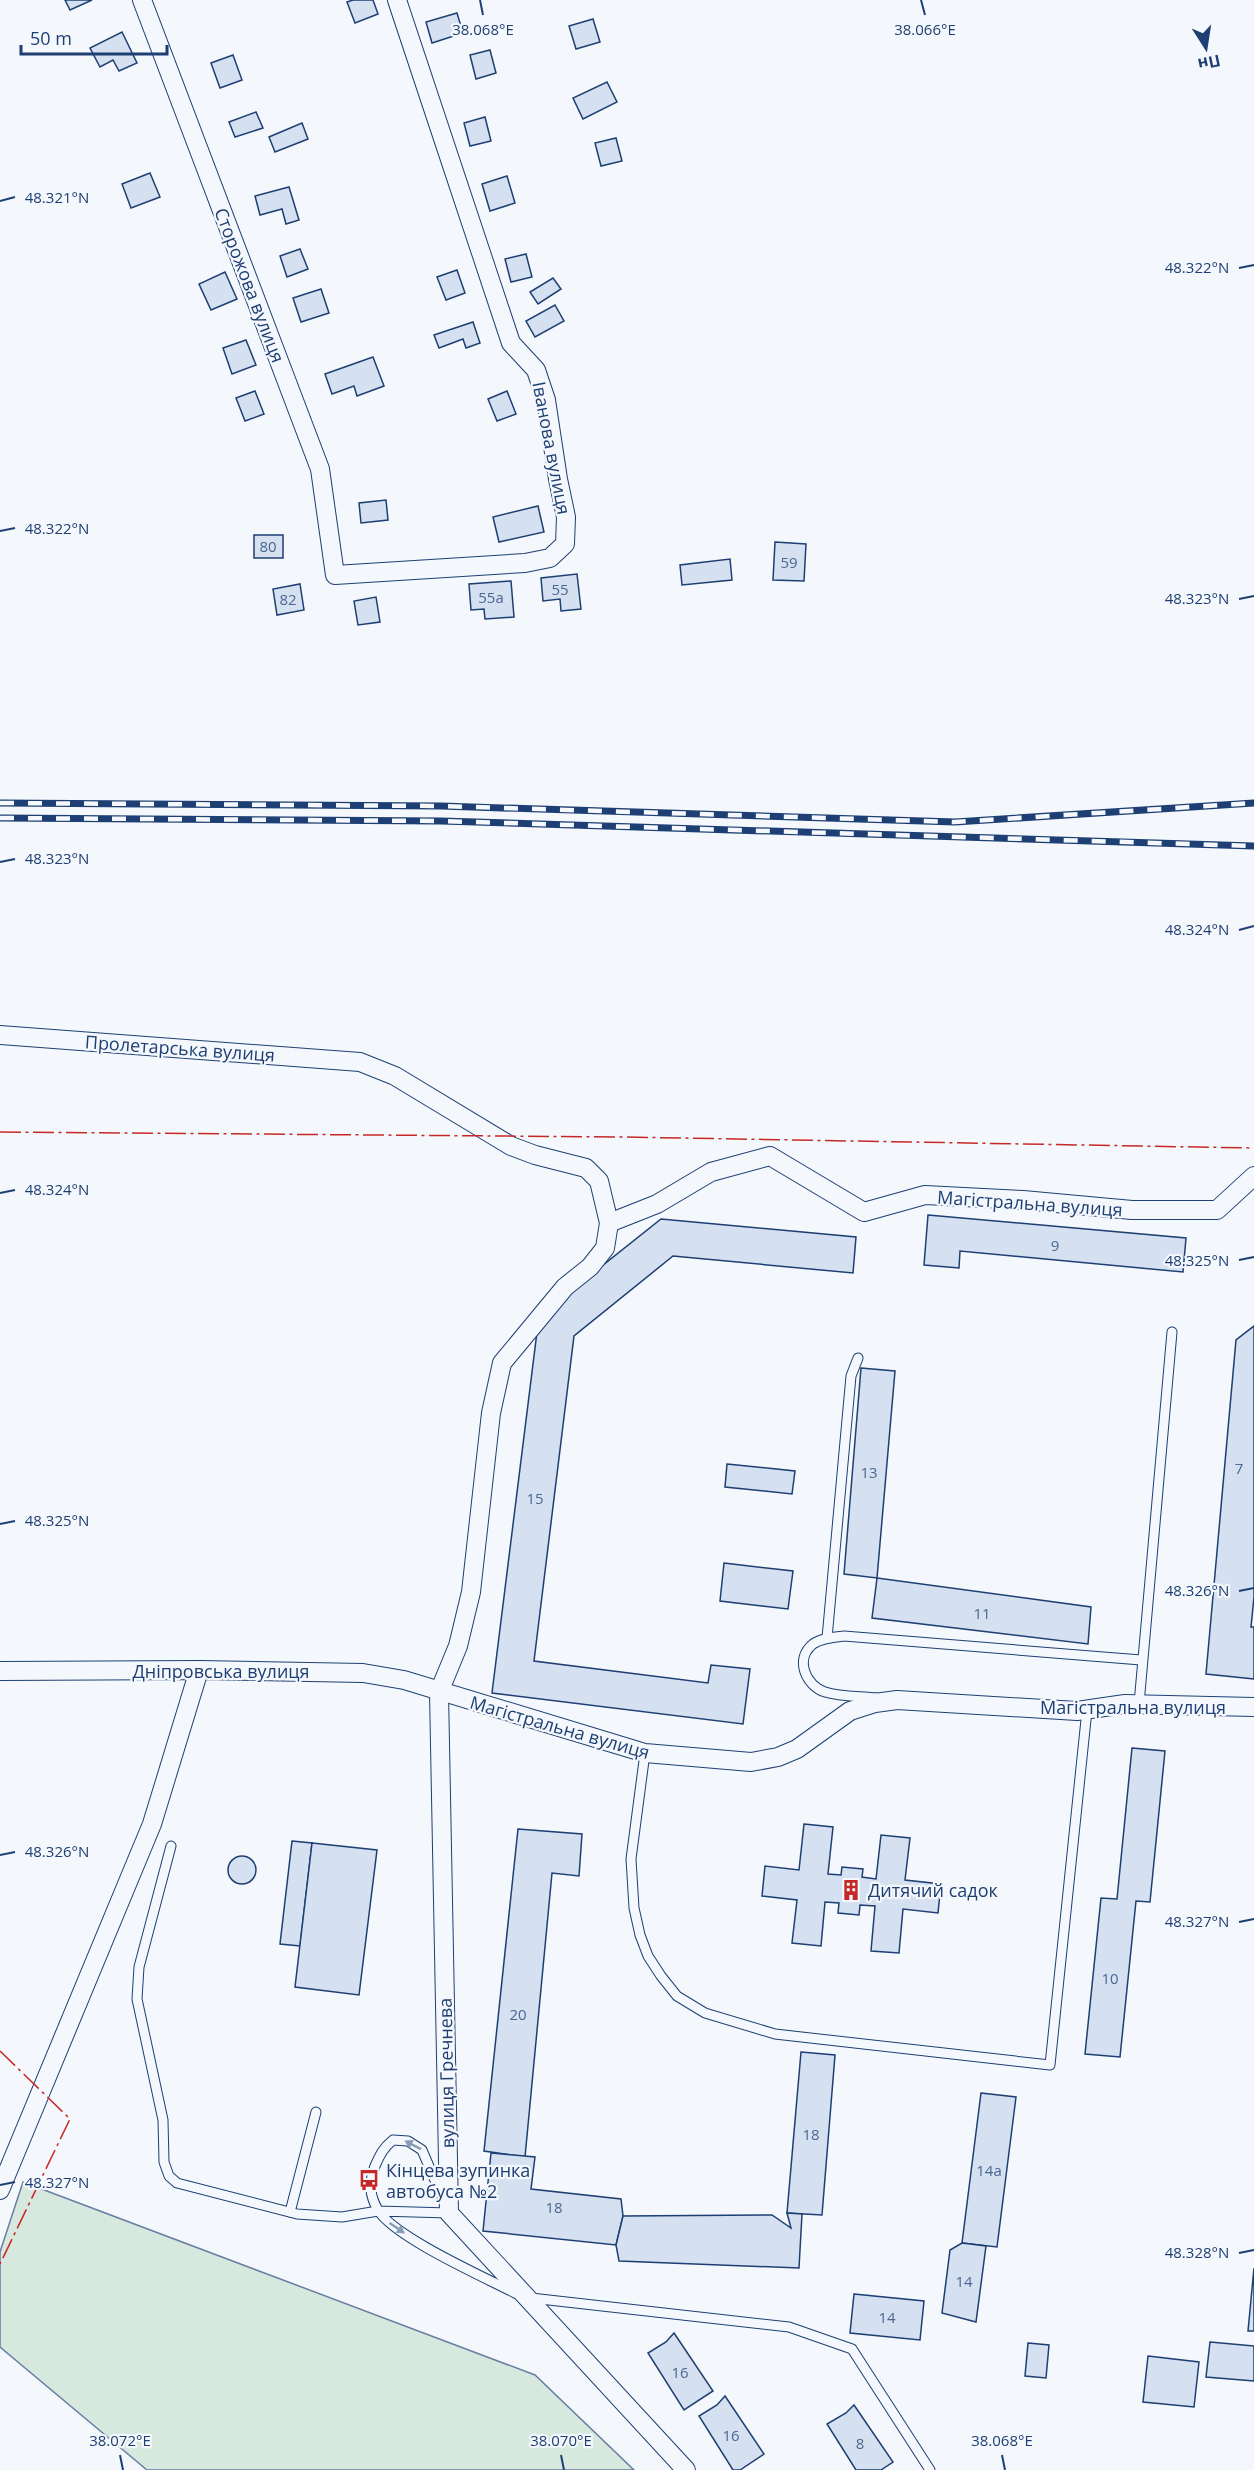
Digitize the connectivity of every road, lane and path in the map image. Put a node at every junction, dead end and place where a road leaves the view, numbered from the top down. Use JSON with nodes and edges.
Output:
{"nodes":[{"id":1,"x":142,"y":0,"type":"edge"},
{"id":2,"x":397,"y":0,"type":"edge"},
{"id":3,"x":335,"y":575,"type":"joint"},
{"id":4,"x":0,"y":1035,"type":"edge"},
{"id":5,"x":1254,"y":1176,"type":"edge"},
{"id":6,"x":609,"y":1223,"type":"junction"},
{"id":7,"x":1172,"y":1332,"type":"dead end"},
{"id":8,"x":858,"y":1358,"type":"dead end"},
{"id":9,"x":827,"y":1638,"type":"junction"},
{"id":10,"x":1141,"y":1660,"type":"junction"},
{"id":11,"x":199,"y":1670,"type":"junction"},
{"id":12,"x":0,"y":1671,"type":"edge"},
{"id":13,"x":439,"y":1692,"type":"junction"},
{"id":14,"x":897,"y":1700,"type":"junction"},
{"id":15,"x":1139,"y":1704,"type":"junction"},
{"id":16,"x":1254,"y":1707,"type":"edge"},
{"id":17,"x":1087,"y":1710,"type":"junction"},
{"id":18,"x":645,"y":1753,"type":"junction"},
{"id":19,"x":171,"y":1846,"type":"dead end"},
{"id":20,"x":316,"y":2112,"type":"dead end"},
{"id":21,"x":0,"y":2190,"type":"edge"},
{"id":22,"x":378,"y":2211,"type":"junction"},
{"id":23,"x":290,"y":2212,"type":"junction"},
{"id":24,"x":449,"y":2213,"type":"junction"},
{"id":25,"x":526,"y":2298,"type":"junction"},
{"id":26,"x":686,"y":2470,"type":"edge"},
{"id":27,"x":930,"y":2470,"type":"edge"}],
"edges":[{"from":1,"to":3,"type":"street","name":"Сторожова вулиця"},
{"from":2,"to":3,"type":"street","name":"Іванова вулиця"},
{"from":4,"to":6,"type":"street","name":"Пролетарська вулиця"},
{"from":5,"to":6,"type":"street","name":"Магістральна вулиця"},
{"from":6,"to":13,"type":"street"},
{"from":7,"to":10,"type":"lane"},
{"from":8,"to":9,"type":"lane"},
{"from":9,"to":10,"type":"lane"},
{"from":9,"to":14,"type":"lane"},
{"from":10,"to":15,"type":"lane"},
{"from":11,"to":12,"type":"street","name":"Дніпровська вулиця"},
{"from":11,"to":13,"type":"street","name":"Дніпровська вулиця"},
{"from":11,"to":21,"type":"street"},
{"from":13,"to":18,"type":"street","name":"Магістральна вулиця"},
{"from":13,"to":24,"type":"street","name":"вулиця Гречнева"},
{"from":14,"to":17,"type":"street","name":"Магістральна вулиця"},
{"from":14,"to":18,"type":"street","name":"Магістральна вулиця"},
{"from":15,"to":16,"type":"street","name":"Магістральна вулиця"},
{"from":15,"to":17,"type":"street","name":"Магістральна вулиця"},
{"from":17,"to":18,"type":"lane"},
{"from":19,"to":23,"type":"lane"},
{"from":20,"to":23,"type":"lane"},
{"from":22,"to":23,"type":"lane"},
{"from":22,"to":24,"type":"lane"},
{"from":24,"to":22,"type":"lane","one_way":true},
{"from":22,"to":25,"type":"lane","one_way":true},
{"from":24,"to":25,"type":"street"},
{"from":25,"to":26,"type":"street"},
{"from":25,"to":27,"type":"lane"}]}
